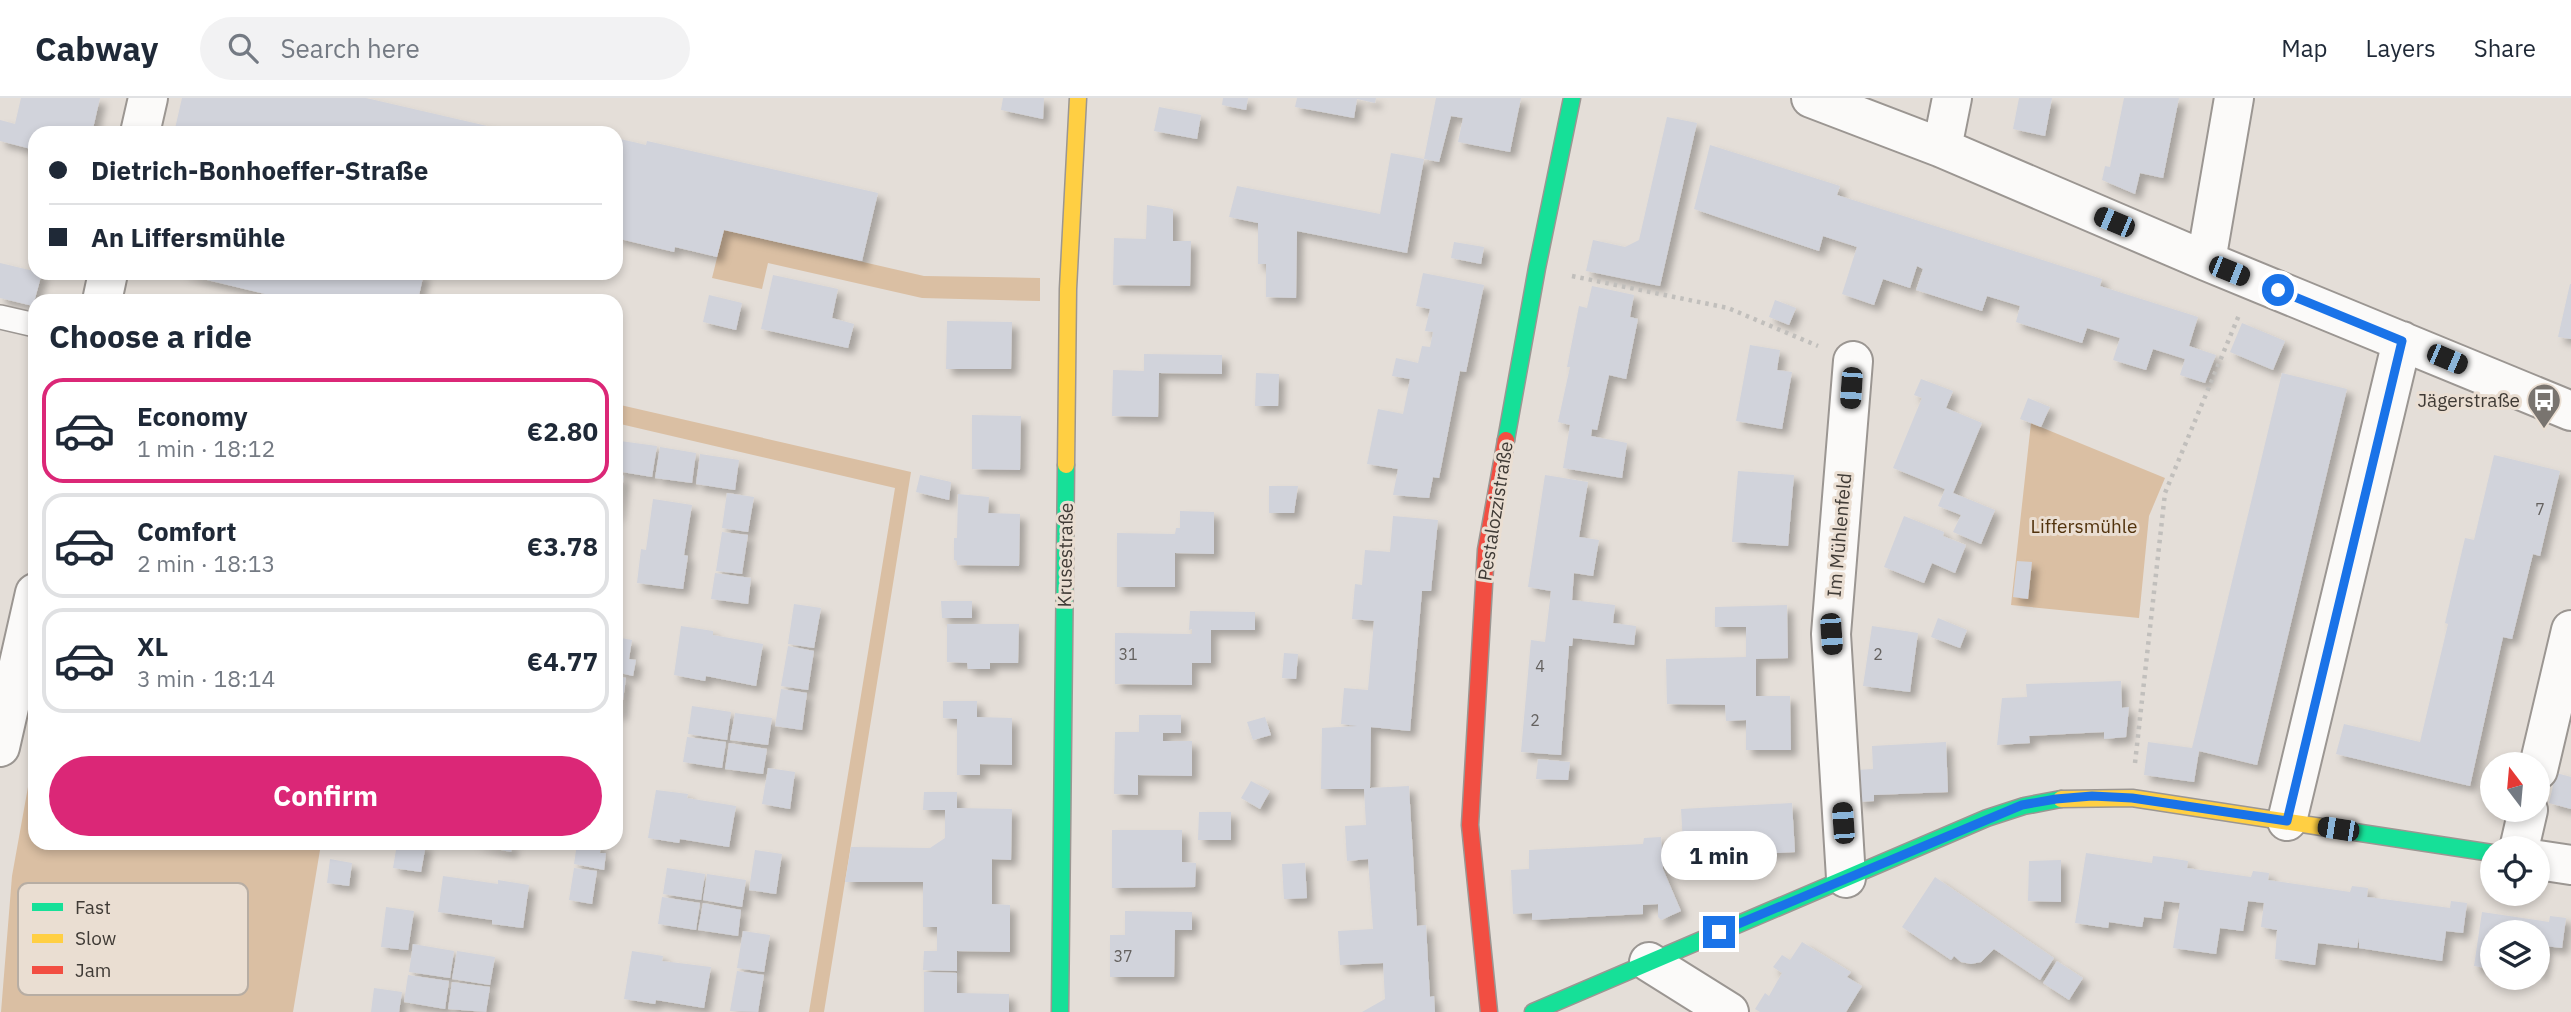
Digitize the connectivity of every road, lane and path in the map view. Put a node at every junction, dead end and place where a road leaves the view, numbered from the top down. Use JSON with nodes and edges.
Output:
{"nodes":[{"id":1,"x":148,"y":98,"type":"edge"},
{"id":2,"x":1078,"y":98,"type":"edge"},
{"id":3,"x":1573,"y":98,"type":"edge"},
{"id":4,"x":1811,"y":98,"type":"edge"},
{"id":5,"x":1952,"y":98,"type":"edge"},
{"id":6,"x":2234,"y":98,"type":"edge"},
{"id":7,"x":142,"y":126,"type":"edge"},
{"id":8,"x":1942,"y":148,"type":"junction"},
{"id":9,"x":2206,"y":261,"type":"junction"},
{"id":10,"x":1537,"y":268,"type":"junction"},
{"id":11,"x":2253,"y":280,"type":"junction"},
{"id":12,"x":0,"y":317,"type":"edge"},
{"id":13,"x":28,"y":323,"type":"edge"},
{"id":14,"x":2402,"y":341,"type":"junction"},
{"id":15,"x":1853,"y":361,"type":"joint"},
{"id":16,"x":2571,"y":411,"type":"edge"},
{"id":17,"x":28,"y":624,"type":"edge"},
{"id":18,"x":2571,"y":630,"type":"edge"},
{"id":19,"x":0,"y":747,"type":"edge"},
{"id":20,"x":2542,"y":752,"type":"edge"},
{"id":21,"x":2132,"y":798,"type":"junction"},
{"id":22,"x":2287,"y":821,"type":"junction"},
{"id":23,"x":2480,"y":851,"type":"edge"},
{"id":24,"x":2550,"y":862,"type":"edge"},
{"id":25,"x":2571,"y":865,"type":"edge"},
{"id":26,"x":1846,"y":878,"type":"junction"},
{"id":27,"x":1649,"y":962,"type":"junction"},
{"id":28,"x":1059,"y":1012,"type":"edge"},
{"id":29,"x":1489,"y":1012,"type":"edge"},
{"id":30,"x":1533,"y":1012,"type":"edge"},
{"id":31,"x":1729,"y":1012,"type":"edge"}],
"edges":[{"from":1,"to":7,"type":"street"},
{"from":2,"to":28,"type":"street","name":"Krusestraße"},
{"from":3,"to":10,"type":"street","name":"Pestalozzistraße"},
{"from":4,"to":8,"type":"street"},
{"from":5,"to":8,"type":"street"},
{"from":6,"to":9,"type":"street"},
{"from":8,"to":9,"type":"street"},
{"from":9,"to":11,"type":"street"},
{"from":10,"to":15,"type":"path"},
{"from":10,"to":29,"type":"street","name":"Pestalozzistraße"},
{"from":11,"to":14,"type":"street"},
{"from":11,"to":21,"type":"path"},
{"from":12,"to":13,"type":"lane"},
{"from":14,"to":16,"type":"street"},
{"from":14,"to":22,"type":"street"},
{"from":15,"to":26,"type":"street","name":"Im Mühlenfeld"},
{"from":17,"to":19,"type":"street"},
{"from":18,"to":20,"type":"street"},
{"from":21,"to":22,"type":"street"},
{"from":21,"to":26,"type":"street"},
{"from":22,"to":23,"type":"street"},
{"from":24,"to":25,"type":"street"},
{"from":26,"to":27,"type":"street"},
{"from":27,"to":30,"type":"street"},
{"from":27,"to":31,"type":"street"}]}
